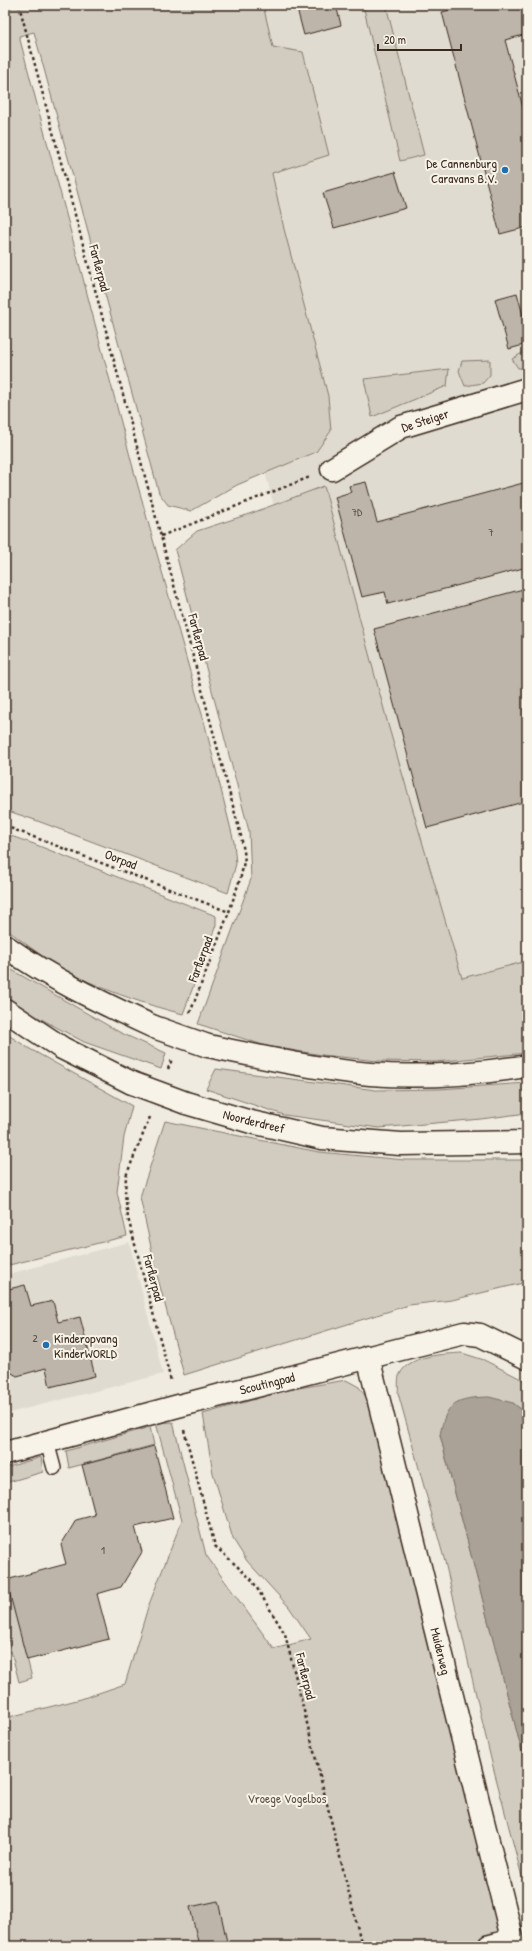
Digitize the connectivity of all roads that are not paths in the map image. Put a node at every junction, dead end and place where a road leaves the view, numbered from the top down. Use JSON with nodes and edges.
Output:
{"nodes":[{"id":1,"x":527,"y":389,"type":"edge"},
{"id":2,"x":332,"y":469,"type":"road end"},
{"id":3,"x":5,"y":946,"type":"edge"},
{"id":4,"x":5,"y":1010,"type":"edge"},
{"id":5,"x":527,"y":1066,"type":"edge"},
{"id":6,"x":527,"y":1142,"type":"edge"},
{"id":7,"x":368,"y":1357,"type":"junction"},
{"id":8,"x":527,"y":1358,"type":"edge"},
{"id":9,"x":47,"y":1442,"type":"junction"},
{"id":10,"x":5,"y":1453,"type":"edge"},
{"id":11,"x":54,"y":1468,"type":"dead end"},
{"id":12,"x":513,"y":1943,"type":"edge"},
{"id":13,"x":490,"y":1946,"type":"edge"}],
"edges":[{"from":1,"to":2,"type":"street","name":"De Steiger"},
{"from":3,"to":5,"type":"street","bridge":true},
{"from":4,"to":6,"type":"street","name":"Noorderdreef","bridge":true},
{"from":7,"to":8,"type":"street","name":"Scoutingpad"},
{"from":7,"to":9,"type":"street","name":"Scoutingpad"},
{"from":7,"to":12,"type":"street","name":"Muiderweg"},
{"from":9,"to":10,"type":"street","name":"Scoutingpad"},
{"from":9,"to":11,"type":"lane"},
{"from":12,"to":13,"type":"street"}]}
